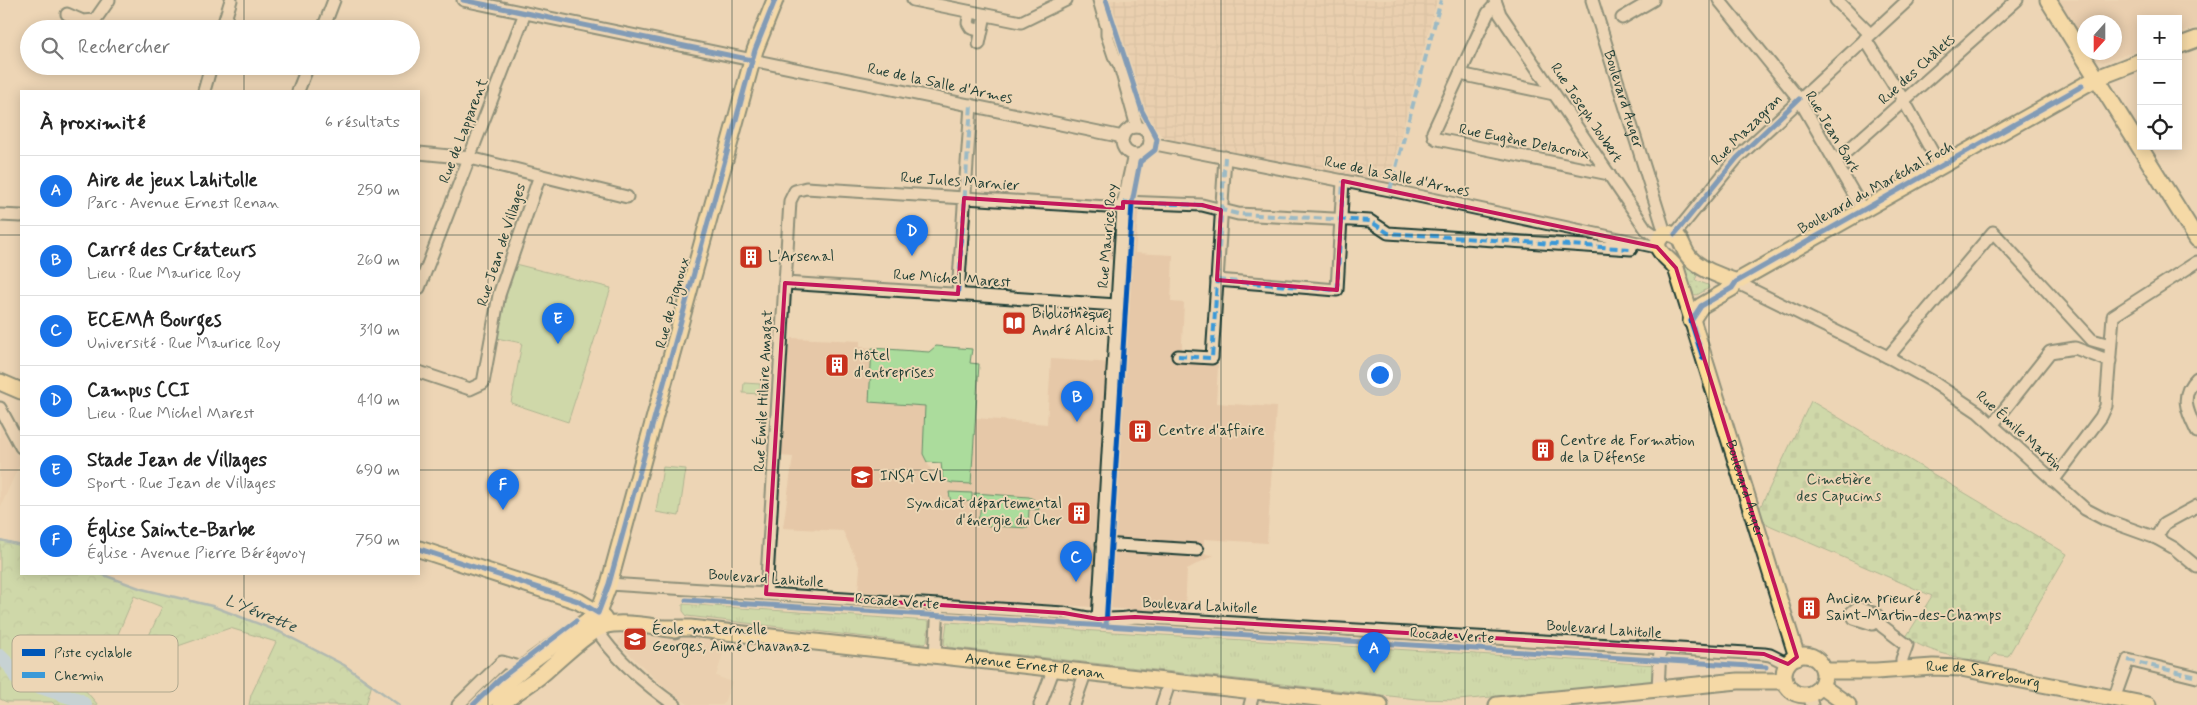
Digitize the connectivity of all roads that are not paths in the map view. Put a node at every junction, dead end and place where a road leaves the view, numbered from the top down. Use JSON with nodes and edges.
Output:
{"nodes":[{"id":1,"x":109,"y":0,"type":"edge"},
{"id":2,"x":231,"y":0,"type":"edge"},
{"id":3,"x":334,"y":0,"type":"edge"},
{"id":4,"x":462,"y":0,"type":"edge"},
{"id":5,"x":775,"y":0,"type":"edge"},
{"id":6,"x":913,"y":0,"type":"edge"},
{"id":7,"x":1066,"y":0,"type":"edge"},
{"id":8,"x":1099,"y":0,"type":"edge"},
{"id":9,"x":1592,"y":0,"type":"edge"},
{"id":10,"x":1653,"y":0,"type":"edge"},
{"id":11,"x":1719,"y":0,"type":"edge"},
{"id":12,"x":1836,"y":0,"type":"edge"},
{"id":13,"x":1908,"y":0,"type":"edge"},
{"id":14,"x":2017,"y":0,"type":"edge"},
{"id":15,"x":2048,"y":0,"type":"edge"},
{"id":16,"x":1496,"y":2,"type":"edge"},
{"id":17,"x":970,"y":12,"type":"junction"},
{"id":18,"x":525,"y":13,"type":"junction"},
{"id":19,"x":67,"y":14,"type":"dead end"},
{"id":20,"x":985,"y":15,"type":"junction"},
{"id":21,"x":1622,"y":18,"type":"dead end"},
{"id":22,"x":81,"y":20,"type":"edge"},
{"id":23,"x":95,"y":20,"type":"edge"},
{"id":24,"x":225,"y":20,"type":"edge"},
{"id":25,"x":326,"y":20,"type":"edge"},
{"id":26,"x":982,"y":30,"type":"junction"},
{"id":27,"x":1868,"y":36,"type":"junction"},
{"id":28,"x":2197,"y":39,"type":"edge"},
{"id":29,"x":979,"y":44,"type":"dead end"},
{"id":30,"x":2182,"y":45,"type":"edge"},
{"id":31,"x":752,"y":60,"type":"junction"},
{"id":32,"x":2137,"y":63,"type":"edge"},
{"id":33,"x":1460,"y":74,"type":"junction"},
{"id":34,"x":208,"y":75,"type":"edge"},
{"id":35,"x":304,"y":75,"type":"edge"},
{"id":36,"x":2096,"y":78,"type":"junction"},
{"id":37,"x":204,"y":90,"type":"edge"},
{"id":38,"x":298,"y":90,"type":"edge"},
{"id":39,"x":1554,"y":94,"type":"junction"},
{"id":40,"x":1799,"y":99,"type":"junction"},
{"id":41,"x":1904,"y":101,"type":"junction"},
{"id":42,"x":971,"y":105,"type":"junction"},
{"id":43,"x":1137,"y":127,"type":"junction"},
{"id":44,"x":1122,"y":137,"type":"junction"},
{"id":45,"x":1150,"y":143,"type":"junction"},
{"id":46,"x":420,"y":153,"type":"edge"},
{"id":47,"x":1134,"y":155,"type":"junction"},
{"id":48,"x":1225,"y":157,"type":"junction"},
{"id":49,"x":470,"y":158,"type":"junction"},
{"id":50,"x":1836,"y":162,"type":"junction"},
{"id":51,"x":1940,"y":166,"type":"junction"},
{"id":52,"x":1610,"y":174,"type":"junction"},
{"id":53,"x":540,"y":175,"type":"junction"},
{"id":54,"x":1343,"y":181,"type":"junction"},
{"id":55,"x":795,"y":191,"type":"joint"},
{"id":56,"x":626,"y":197,"type":"dead end"},
{"id":57,"x":964,"y":198,"type":"junction"},
{"id":58,"x":1123,"y":205,"type":"junction"},
{"id":59,"x":1221,"y":210,"type":"junction"},
{"id":60,"x":1863,"y":210,"type":"junction"},
{"id":61,"x":0,"y":215,"type":"edge"},
{"id":62,"x":20,"y":216,"type":"edge"},
{"id":63,"x":1341,"y":220,"type":"junction"},
{"id":64,"x":1666,"y":234,"type":"junction"},
{"id":65,"x":2197,"y":239,"type":"edge"},
{"id":66,"x":1634,"y":246,"type":"junction"},
{"id":67,"x":2197,"y":262,"type":"edge"},
{"id":68,"x":1719,"y":274,"type":"junction"},
{"id":69,"x":1217,"y":280,"type":"junction"},
{"id":70,"x":1736,"y":282,"type":"junction"},
{"id":71,"x":785,"y":283,"type":"junction"},
{"id":72,"x":420,"y":285,"type":"edge"},
{"id":73,"x":1683,"y":293,"type":"junction"},
{"id":74,"x":958,"y":294,"type":"junction"},
{"id":75,"x":1712,"y":300,"type":"junction"},
{"id":76,"x":1117,"y":305,"type":"junction"},
{"id":77,"x":1691,"y":321,"type":"junction"},
{"id":78,"x":2110,"y":345,"type":"junction"},
{"id":79,"x":1178,"y":356,"type":"dead end"},
{"id":80,"x":1888,"y":357,"type":"junction"},
{"id":81,"x":2110,"y":361,"type":"junction"},
{"id":82,"x":420,"y":372,"type":"edge"},
{"id":83,"x":2197,"y":378,"type":"edge"},
{"id":84,"x":0,"y":382,"type":"edge"},
{"id":85,"x":0,"y":389,"type":"edge"},
{"id":86,"x":20,"y":391,"type":"edge"},
{"id":87,"x":20,"y":397,"type":"edge"},
{"id":88,"x":0,"y":408,"type":"edge"},
{"id":89,"x":1992,"y":424,"type":"junction"},
{"id":90,"x":2197,"y":432,"type":"edge"},
{"id":91,"x":20,"y":445,"type":"edge"},
{"id":92,"x":2053,"y":481,"type":"junction"},
{"id":93,"x":2197,"y":506,"type":"edge"},
{"id":94,"x":2156,"y":538,"type":"junction"},
{"id":95,"x":1102,"y":544,"type":"junction"},
{"id":96,"x":420,"y":549,"type":"edge"},
{"id":97,"x":1197,"y":550,"type":"dead end"},
{"id":98,"x":2197,"y":567,"type":"edge"},
{"id":99,"x":609,"y":584,"type":"junction"},
{"id":100,"x":766,"y":594,"type":"junction"},
{"id":101,"x":938,"y":605,"type":"junction"},
{"id":102,"x":1098,"y":619,"type":"junction"},
{"id":103,"x":1879,"y":620,"type":"dead end"},
{"id":104,"x":601,"y":622,"type":"junction"},
{"id":105,"x":690,"y":628,"type":"junction"},
{"id":106,"x":1660,"y":649,"type":"junction"},
{"id":107,"x":934,"y":655,"type":"junction"},
{"id":108,"x":1054,"y":668,"type":"junction"},
{"id":109,"x":1788,"y":669,"type":"junction"},
{"id":110,"x":1902,"y":669,"type":"junction"},
{"id":111,"x":520,"y":671,"type":"junction"},
{"id":112,"x":1086,"y":671,"type":"junction"},
{"id":113,"x":2197,"y":677,"type":"edge"},
{"id":114,"x":1823,"y":678,"type":"junction"},
{"id":115,"x":1168,"y":680,"type":"junction"},
{"id":116,"x":1658,"y":689,"type":"junction"},
{"id":117,"x":1252,"y":698,"type":"edge"},
{"id":118,"x":2114,"y":698,"type":"junction"},
{"id":119,"x":1600,"y":700,"type":"edge"},
{"id":120,"x":1810,"y":700,"type":"edge"},
{"id":121,"x":1298,"y":701,"type":"edge"},
{"id":122,"x":1364,"y":704,"type":"edge"},
{"id":123,"x":1531,"y":704,"type":"edge"},
{"id":124,"x":458,"y":705,"type":"edge"},
{"id":125,"x":480,"y":705,"type":"edge"},
{"id":126,"x":500,"y":705,"type":"edge"},
{"id":127,"x":675,"y":705,"type":"edge"},
{"id":128,"x":1040,"y":705,"type":"edge"},
{"id":129,"x":1074,"y":705,"type":"edge"},
{"id":130,"x":1162,"y":705,"type":"edge"},
{"id":131,"x":1380,"y":705,"type":"edge"},
{"id":132,"x":1497,"y":705,"type":"edge"},
{"id":133,"x":1848,"y":705,"type":"edge"},
{"id":134,"x":2148,"y":705,"type":"edge"}],
"edges":[{"from":1,"to":23,"type":"street"},
{"from":2,"to":24,"type":"street"},
{"from":3,"to":25,"type":"street"},
{"from":4,"to":18,"type":"street","name":"Rue de la Salle d'Armes"},
{"from":5,"to":31,"type":"main road","name":"Rue de Pignoux"},
{"from":6,"to":17,"type":"street"},
{"from":7,"to":20,"type":"street"},
{"from":8,"to":43,"type":"street"},
{"from":9,"to":64,"type":"street","name":"Boulevard Auger"},
{"from":10,"to":21,"type":"street"},
{"from":11,"to":40,"type":"street","name":"Rue Jean Bart"},
{"from":12,"to":27,"type":"street"},
{"from":13,"to":27,"type":"street","name":"Rue Mazagran"},
{"from":14,"to":41,"type":"street","name":"Rue des Châlets"},
{"from":15,"to":36,"type":"main road"},
{"from":16,"to":33,"type":"street"},
{"from":16,"to":39,"type":"street","name":"Rue Joseph Joubert"},
{"from":17,"to":20,"type":"street"},
{"from":17,"to":26,"type":"street"},
{"from":18,"to":31,"type":"street","name":"Rue de la Salle d'Armes"},
{"from":18,"to":49,"type":"street","name":"Rue de Lapparent"},
{"from":19,"to":22,"type":"street"},
{"from":20,"to":26,"type":"street"},
{"from":26,"to":29,"type":"street"},
{"from":27,"to":40,"type":"street","name":"Rue Mazagran"},
{"from":27,"to":41,"type":"street"},
{"from":28,"to":30,"type":"main road"},
{"from":31,"to":42,"type":"street","name":"Rue de la Salle d'Armes"},
{"from":31,"to":99,"type":"main road","name":"Rue de Pignoux"},
{"from":32,"to":36,"type":"main road","name":"Boulevard du Maréchal Foch"},
{"from":33,"to":39,"type":"street"},
{"from":33,"to":52,"type":"street","name":"Rue Eugène Delacroix"},
{"from":34,"to":37,"type":"street"},
{"from":35,"to":38,"type":"street"},
{"from":36,"to":51,"type":"main road","name":"Boulevard du Maréchal Foch"},
{"from":36,"to":65,"type":"main road"},
{"from":39,"to":52,"type":"street","name":"Rue Joseph Joubert"},
{"from":40,"to":50,"type":"street","name":"Rue Jean Bart"},
{"from":40,"to":64,"type":"street","name":"Rue Mazagran"},
{"from":41,"to":50,"type":"street","name":"Rue des Châlets"},
{"from":41,"to":51,"type":"street"},
{"from":42,"to":44,"type":"street","name":"Rue de la Salle d'Armes"},
{"from":42,"to":57,"type":"street"},
{"from":43,"to":44,"type":"street"},
{"from":43,"to":45,"type":"street"},
{"from":44,"to":47,"type":"street"},
{"from":45,"to":47,"type":"street"},
{"from":45,"to":48,"type":"street","name":"Rue de la Salle d'Armes"},
{"from":46,"to":49,"type":"street"},
{"from":47,"to":58,"type":"street","name":"Rue Maurice Roy"},
{"from":48,"to":54,"type":"street","name":"Rue de la Salle d'Armes"},
{"from":48,"to":59,"type":"street"},
{"from":49,"to":53,"type":"street"},
{"from":49,"to":72,"type":"street","name":"Rue de Lapparent"},
{"from":50,"to":60,"type":"street","name":"Rue Jean Bart"},
{"from":51,"to":60,"type":"main road","name":"Boulevard du Maréchal Foch"},
{"from":52,"to":64,"type":"street","name":"Rue Joseph Joubert"},
{"from":53,"to":56,"type":"street"},
{"from":53,"to":82,"type":"street","name":"Rue Jean de Villages"},
{"from":54,"to":63,"type":"street"},
{"from":54,"to":66,"type":"street","name":"Rue de la Salle d'Armes"},
{"from":55,"to":57,"type":"street","name":"Rue Jules Marnier"},
{"from":55,"to":71,"type":"street","name":"Rue Émile Hilaire Amagat"},
{"from":57,"to":58,"type":"street","name":"Rue Jules Marnier"},
{"from":57,"to":74,"type":"street"},
{"from":58,"to":59,"type":"street","name":"Rue Jules Marnier"},
{"from":58,"to":76,"type":"street","name":"Rue Maurice Roy"},
{"from":59,"to":63,"type":"street","name":"Rue Jules Marnier"},
{"from":59,"to":69,"type":"street"},
{"from":60,"to":70,"type":"main road","name":"Boulevard du Maréchal Foch"},
{"from":61,"to":62,"type":"street"},
{"from":63,"to":66,"type":"street","name":"Rue Jules Marnier"},
{"from":63,"to":69,"type":"street"},
{"from":64,"to":66,"type":"street"},
{"from":64,"to":68,"type":"main road"},
{"from":64,"to":73,"type":"main road","name":"Boulevard Auger"},
{"from":67,"to":78,"type":"street"},
{"from":68,"to":70,"type":"main road"},
{"from":68,"to":75,"type":"main road"},
{"from":69,"to":79,"type":"street"},
{"from":70,"to":75,"type":"main road","name":"Boulevard du Maréchal Foch"},
{"from":70,"to":80,"type":"street","name":"Rue Émile Martin"},
{"from":71,"to":74,"type":"street","name":"Rue Michel Marest"},
{"from":71,"to":100,"type":"street","name":"Rue Émile Hilaire Amagat"},
{"from":73,"to":75,"type":"main road"},
{"from":73,"to":77,"type":"main road","name":"Boulevard Auger"},
{"from":74,"to":76,"type":"street","name":"Rue Michel Marest"},
{"from":75,"to":77,"type":"main road","name":"Boulevard du Maréchal Foch"},
{"from":76,"to":95,"type":"street","name":"Rue Maurice Roy"},
{"from":77,"to":109,"type":"main road","name":"Boulevard Auger"},
{"from":78,"to":80,"type":"street"},
{"from":78,"to":81,"type":"street"},
{"from":80,"to":89,"type":"street","name":"Rue Émile Martin"},
{"from":81,"to":89,"type":"street"},
{"from":81,"to":92,"type":"street"},
{"from":83,"to":90,"type":"street"},
{"from":84,"to":86,"type":"main road"},
{"from":85,"to":87,"type":"main road"},
{"from":88,"to":91,"type":"street"},
{"from":89,"to":92,"type":"street","name":"Rue Émile Martin"},
{"from":92,"to":94,"type":"street","name":"Rue Émile Martin"},
{"from":93,"to":94,"type":"street"},
{"from":94,"to":98,"type":"street","name":"Rue Émile Martin"},
{"from":95,"to":97,"type":"street"},
{"from":95,"to":102,"type":"street","name":"Rue Maurice Roy"},
{"from":96,"to":104,"type":"main road"},
{"from":99,"to":100,"type":"street","name":"Boulevard Lahitolle"},
{"from":99,"to":104,"type":"main road","name":"Rue de Pignoux"},
{"from":100,"to":101,"type":"street","name":"Boulevard Lahitolle"},
{"from":101,"to":102,"type":"street","name":"Boulevard Lahitolle"},
{"from":101,"to":107,"type":"street"},
{"from":102,"to":106,"type":"street","name":"Boulevard Lahitolle"},
{"from":103,"to":110,"type":"street"},
{"from":104,"to":105,"type":"main road","name":"Avenue Ernest Renan"},
{"from":104,"to":105,"type":"main road","name":"Avenue Ernest Renan"},
{"from":104,"to":111,"type":"main road"},
{"from":104,"to":126,"type":"main road"},
{"from":104,"to":127,"type":"street"},
{"from":105,"to":107,"type":"main road","name":"Avenue Ernest Renan"},
{"from":106,"to":109,"type":"street","name":"Boulevard Lahitolle"},
{"from":106,"to":116,"type":"street"},
{"from":107,"to":108,"type":"main road","name":"Avenue Ernest Renan"},
{"from":108,"to":112,"type":"main road","name":"Avenue Ernest Renan"},
{"from":108,"to":128,"type":"street"},
{"from":109,"to":114,"type":"main road"},
{"from":109,"to":116,"type":"main road"},
{"from":109,"to":120,"type":"main road"},
{"from":110,"to":114,"type":"main road","name":"Rue de Sarrebourg"},
{"from":110,"to":118,"type":"main road","name":"Rue de Sarrebourg"},
{"from":111,"to":124,"type":"street"},
{"from":111,"to":125,"type":"main road"},
{"from":112,"to":115,"type":"main road","name":"Avenue Ernest Renan"},
{"from":112,"to":129,"type":"street"},
{"from":113,"to":118,"type":"street"},
{"from":114,"to":120,"type":"main road"},
{"from":114,"to":133,"type":"main road"},
{"from":115,"to":117,"type":"main road","name":"Avenue Ernest Renan"},
{"from":115,"to":130,"type":"street"},
{"from":116,"to":119,"type":"main road"},
{"from":117,"to":121,"type":"main road","name":"Avenue Ernest Renan"},
{"from":118,"to":134,"type":"main road","name":"Rue de Sarrebourg"},
{"from":119,"to":123,"type":"main road"},
{"from":121,"to":122,"type":"main road","name":"Avenue Ernest Renan"},
{"from":122,"to":131,"type":"main road","name":"Avenue Ernest Renan"},
{"from":123,"to":132,"type":"main road"}]}
